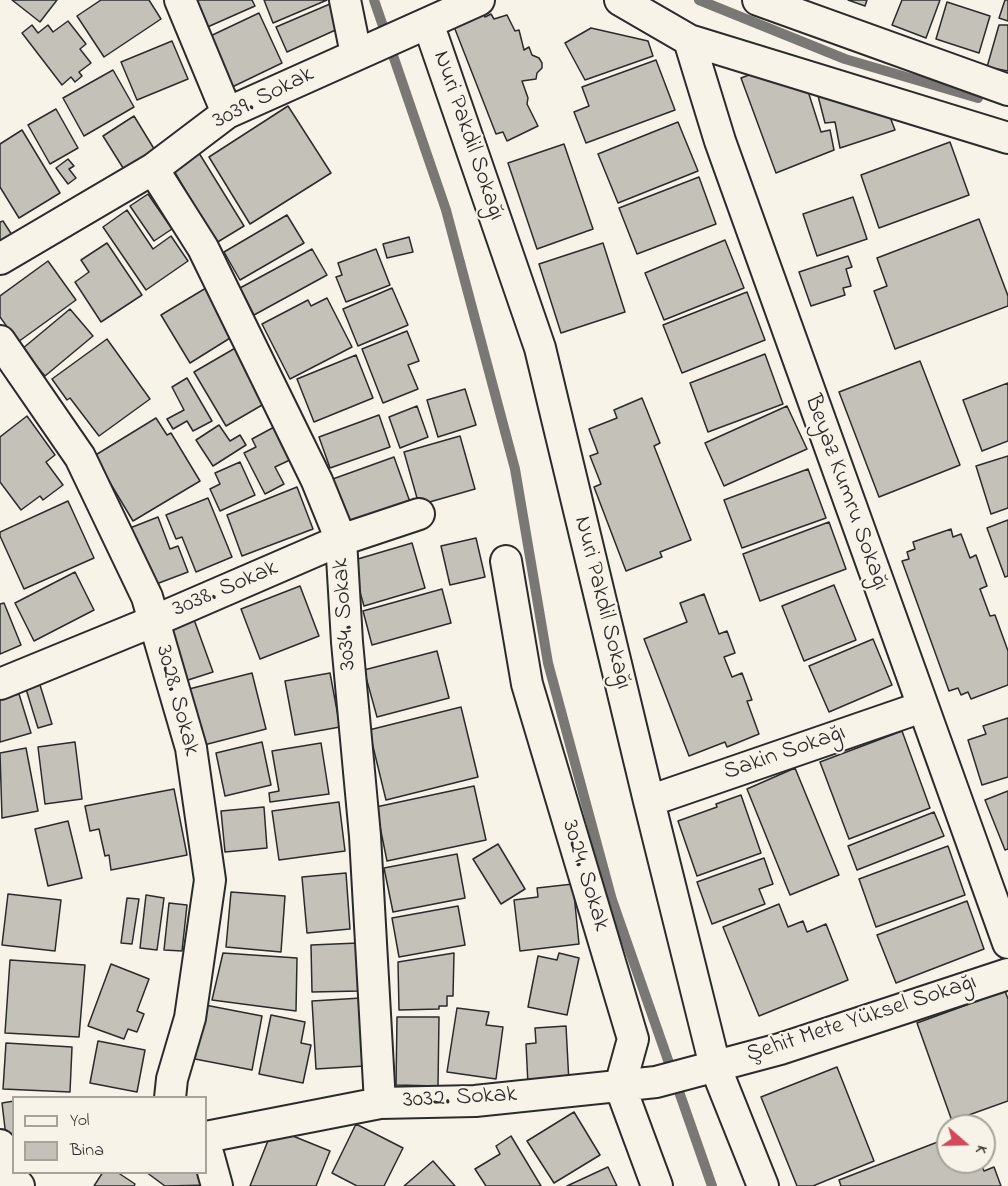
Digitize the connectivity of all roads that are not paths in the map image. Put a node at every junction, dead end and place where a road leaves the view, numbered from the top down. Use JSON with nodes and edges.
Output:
{"nodes":[{"id":1,"x":180,"y":0,"type":"edge"},
{"id":2,"x":345,"y":0,"type":"edge"},
{"id":3,"x":478,"y":0,"type":"edge"},
{"id":4,"x":620,"y":0,"type":"edge"},
{"id":5,"x":758,"y":0,"type":"edge"},
{"id":6,"x":415,"y":28,"type":"junction"},
{"id":7,"x":689,"y":40,"type":"junction"},
{"id":8,"x":364,"y":50,"type":"junction"},
{"id":9,"x":1008,"y":90,"type":"edge"},
{"id":10,"x":227,"y":113,"type":"junction"},
{"id":11,"x":1008,"y":138,"type":"edge"},
{"id":12,"x":153,"y":170,"type":"junction"},
{"id":13,"x":0,"y":259,"type":"edge"},
{"id":14,"x":0,"y":340,"type":"edge"},
{"id":15,"x":419,"y":514,"type":"dead end"},
{"id":16,"x":340,"y":540,"type":"junction"},
{"id":17,"x":506,"y":561,"type":"dead end"},
{"id":18,"x":154,"y":621,"type":"junction"},
{"id":19,"x":0,"y":684,"type":"edge"},
{"id":20,"x":922,"y":707,"type":"junction"},
{"id":21,"x":649,"y":801,"type":"junction"},
{"id":22,"x":1008,"y":944,"type":"edge"},
{"id":23,"x":1008,"y":974,"type":"edge"},
{"id":24,"x":715,"y":1065,"type":"junction"},
{"id":25,"x":620,"y":1086,"type":"junction"},
{"id":26,"x":170,"y":1096,"type":"edge"},
{"id":27,"x":380,"y":1103,"type":"junction"},
{"id":28,"x":207,"y":1137,"type":"edge"},
{"id":29,"x":207,"y":1150,"type":"edge"},
{"id":30,"x":217,"y":1186,"type":"edge"},
{"id":31,"x":657,"y":1186,"type":"edge"},
{"id":32,"x":764,"y":1186,"type":"edge"}],
"edges":[{"from":1,"to":10,"type":"street"},
{"from":2,"to":8,"type":"street"},
{"from":3,"to":6,"type":"street","name":"3039. Sokak"},
{"from":4,"to":7,"type":"street"},
{"from":5,"to":9,"type":"street"},
{"from":6,"to":8,"type":"street","name":"3039. Sokak"},
{"from":6,"to":21,"type":"street","name":"Nuri Pakdil Sokağı"},
{"from":7,"to":11,"type":"street"},
{"from":7,"to":20,"type":"street","name":"Beyaz Kumru Sokağı"},
{"from":8,"to":10,"type":"street","name":"3039. Sokak"},
{"from":10,"to":12,"type":"street","name":"3039. Sokak"},
{"from":12,"to":13,"type":"street","name":"3039. Sokak"},
{"from":12,"to":16,"type":"street","name":"3034. Sokak"},
{"from":14,"to":18,"type":"street","name":"3028. Sokak"},
{"from":15,"to":16,"type":"street","name":"3038. Sokak"},
{"from":16,"to":18,"type":"street","name":"3038. Sokak"},
{"from":16,"to":27,"type":"street","name":"3034. Sokak"},
{"from":17,"to":25,"type":"street","name":"3024. Sokak"},
{"from":18,"to":19,"type":"street","name":"3038. Sokak"},
{"from":18,"to":26,"type":"street","name":"3028. Sokak"},
{"from":20,"to":21,"type":"street","name":"Sakin Sokağı"},
{"from":20,"to":22,"type":"street","name":"Beyaz Kumru Sokağı"},
{"from":21,"to":24,"type":"street","name":"Nuri Pakdil Sokağı"},
{"from":23,"to":24,"type":"street","name":"Şehit Mete Yüksel Sokağı"},
{"from":24,"to":25,"type":"street","name":"3032. Sokak"},
{"from":24,"to":32,"type":"street","name":"Nuri Pakdil Sokağı"},
{"from":25,"to":27,"type":"street","name":"3032. Sokak"},
{"from":25,"to":31,"type":"street"},
{"from":27,"to":28,"type":"street","name":"3032. Sokak"},
{"from":29,"to":30,"type":"street"}]}
